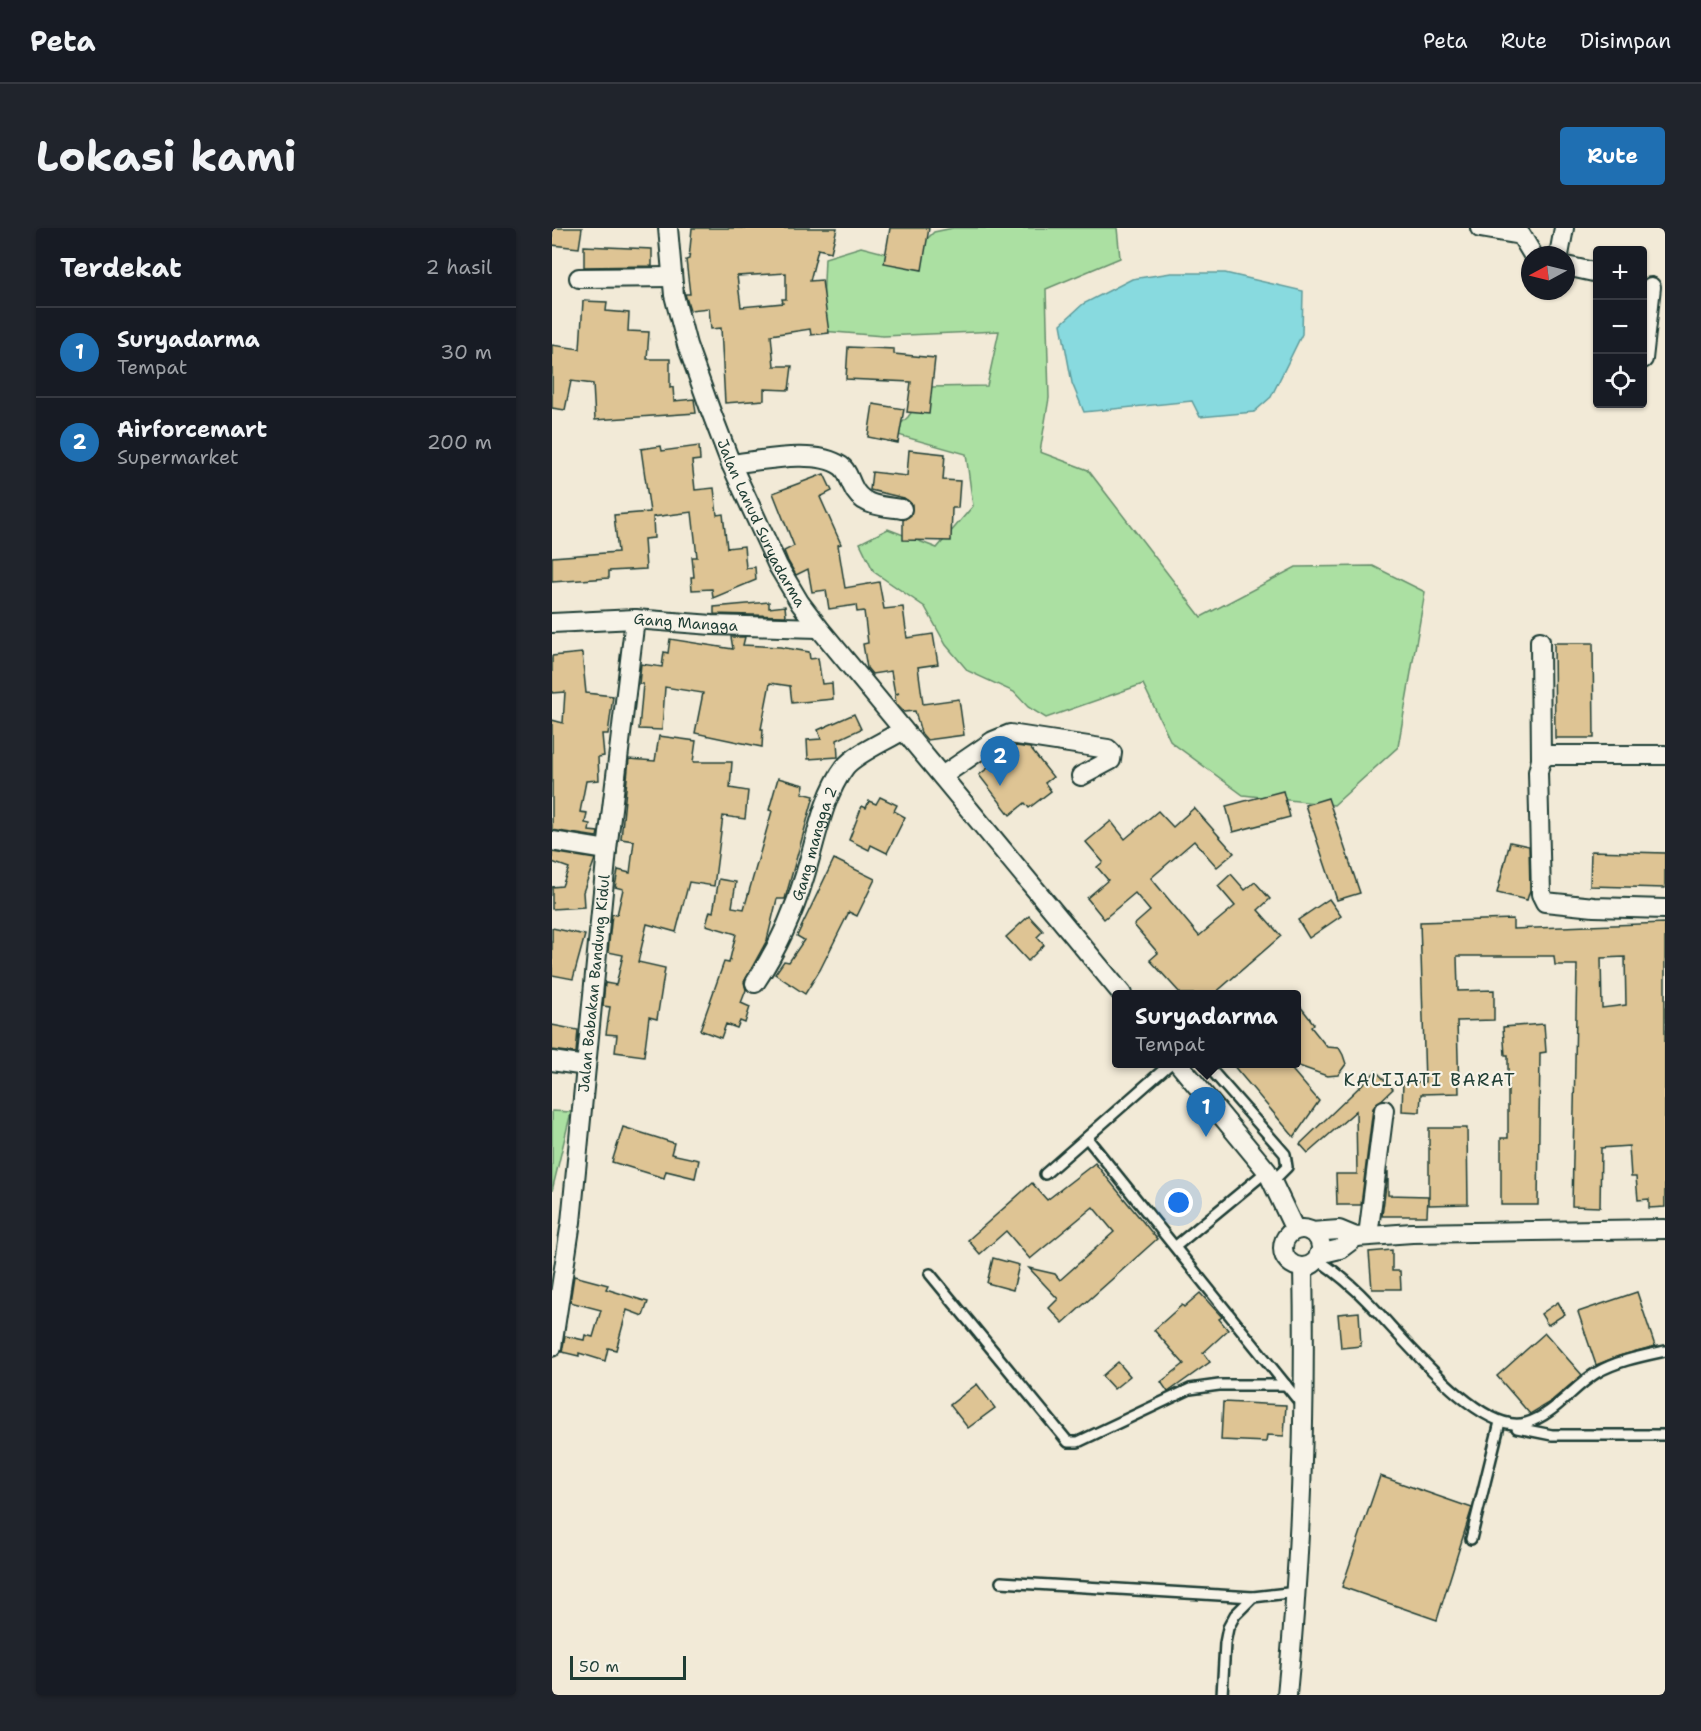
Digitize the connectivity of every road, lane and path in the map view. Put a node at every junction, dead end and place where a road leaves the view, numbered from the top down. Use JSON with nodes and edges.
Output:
{"nodes":[{"id":1,"x":668,"y":228,"type":"edge"},
{"id":2,"x":1480,"y":228,"type":"edge"},
{"id":3,"x":1564,"y":228,"type":"edge"},
{"id":4,"x":1528,"y":246,"type":"edge"},
{"id":5,"x":1561,"y":246,"type":"edge"},
{"id":6,"x":1575,"y":268,"type":"edge"},
{"id":7,"x":1593,"y":272,"type":"edge"},
{"id":8,"x":672,"y":277,"type":"junction"},
{"id":9,"x":579,"y":278,"type":"dead end"},
{"id":10,"x":1653,"y":287,"type":"edge"},
{"id":11,"x":1644,"y":354,"type":"edge"},
{"id":12,"x":731,"y":464,"type":"junction"},
{"id":13,"x":902,"y":509,"type":"dead end"},
{"id":14,"x":635,"y":619,"type":"junction"},
{"id":15,"x":552,"y":623,"type":"edge"},
{"id":16,"x":819,"y":628,"type":"junction"},
{"id":17,"x":1540,"y":641,"type":"dead end"},
{"id":18,"x":903,"y":730,"type":"junction"},
{"id":19,"x":1665,"y":755,"type":"edge"},
{"id":20,"x":1541,"y":760,"type":"junction"},
{"id":21,"x":942,"y":776,"type":"junction"},
{"id":22,"x":1081,"y":776,"type":"dead end"},
{"id":23,"x":552,"y":841,"type":"edge"},
{"id":24,"x":607,"y":849,"type":"junction"},
{"id":25,"x":1665,"y":909,"type":"edge"},
{"id":26,"x":755,"y":983,"type":"dead end"},
{"id":27,"x":1119,"y":990,"type":"edge"},
{"id":28,"x":552,"y":1061,"type":"edge"},
{"id":29,"x":586,"y":1066,"type":"junction"},
{"id":30,"x":1166,"y":1068,"type":"edge"},
{"id":31,"x":1190,"y":1068,"type":"edge"},
{"id":32,"x":1210,"y":1068,"type":"edge"},
{"id":33,"x":1384,"y":1110,"type":"dead end"},
{"id":34,"x":1087,"y":1138,"type":"junction"},
{"id":35,"x":1045,"y":1174,"type":"dead end"},
{"id":36,"x":1270,"y":1176,"type":"junction"},
{"id":37,"x":1665,"y":1229,"type":"edge"},
{"id":38,"x":1303,"y":1231,"type":"junction"},
{"id":39,"x":1362,"y":1236,"type":"junction"},
{"id":40,"x":1176,"y":1246,"type":"junction"},
{"id":41,"x":1313,"y":1260,"type":"junction"},
{"id":42,"x":930,"y":1274,"type":"dead end"},
{"id":43,"x":552,"y":1347,"type":"edge"},
{"id":44,"x":1665,"y":1352,"type":"edge"},
{"id":45,"x":1287,"y":1385,"type":"junction"},
{"id":46,"x":1303,"y":1407,"type":"junction"},
{"id":47,"x":1500,"y":1422,"type":"junction"},
{"id":48,"x":1511,"y":1426,"type":"junction"},
{"id":49,"x":1665,"y":1435,"type":"edge"},
{"id":50,"x":1471,"y":1539,"type":"dead end"},
{"id":51,"x":1001,"y":1582,"type":"dead end"},
{"id":52,"x":1297,"y":1592,"type":"junction"},
{"id":53,"x":1253,"y":1597,"type":"junction"},
{"id":54,"x":1222,"y":1695,"type":"edge"},
{"id":55,"x":1287,"y":1695,"type":"edge"}],
"edges":[{"from":1,"to":8,"type":"street","name":"Jalan Lanud Suryadarma"},
{"from":2,"to":4,"type":"street"},
{"from":3,"to":5,"type":"street"},
{"from":6,"to":7,"type":"street"},
{"from":8,"to":9,"type":"street"},
{"from":8,"to":12,"type":"street","name":"Jalan Lanud Suryadarma"},
{"from":10,"to":11,"type":"street"},
{"from":12,"to":13,"type":"street"},
{"from":12,"to":16,"type":"street","name":"Jalan Lanud Suryadarma"},
{"from":14,"to":15,"type":"street","name":"Gang Mangga"},
{"from":14,"to":16,"type":"street","name":"Gang Mangga"},
{"from":14,"to":24,"type":"street","name":"Jalan Babakan Bandung Kidul"},
{"from":16,"to":18,"type":"street","name":"Jalan Lanud Suryadarma"},
{"from":17,"to":20,"type":"street"},
{"from":18,"to":21,"type":"street","name":"Jalan Lanud Suryadarma"},
{"from":18,"to":26,"type":"street","name":"Gang mangga 2"},
{"from":19,"to":20,"type":"street"},
{"from":20,"to":25,"type":"street"},
{"from":21,"to":22,"type":"street"},
{"from":21,"to":27,"type":"street","name":"Jalan Lanud Suryadarma"},
{"from":23,"to":24,"type":"street"},
{"from":24,"to":29,"type":"street","name":"Jalan Babakan Bandung Kidul"},
{"from":28,"to":29,"type":"street"},
{"from":29,"to":43,"type":"street","name":"Jalan Babakan Bandung Kidul"},
{"from":30,"to":34,"type":"lane"},
{"from":31,"to":36,"type":"street"},
{"from":32,"to":36,"type":"lane"},
{"from":33,"to":39,"type":"street"},
{"from":34,"to":35,"type":"lane"},
{"from":34,"to":40,"type":"lane"},
{"from":36,"to":38,"type":"street"},
{"from":36,"to":40,"type":"lane"},
{"from":37,"to":39,"type":"street"},
{"from":38,"to":39,"type":"street"},
{"from":38,"to":41,"type":"street"},
{"from":38,"to":41,"type":"street"},
{"from":39,"to":41,"type":"street"},
{"from":40,"to":45,"type":"lane"},
{"from":41,"to":46,"type":"street"},
{"from":41,"to":47,"type":"lane"},
{"from":42,"to":45,"type":"lane"},
{"from":44,"to":48,"type":"lane"},
{"from":45,"to":46,"type":"lane"},
{"from":46,"to":52,"type":"street"},
{"from":47,"to":48,"type":"lane"},
{"from":47,"to":50,"type":"lane"},
{"from":48,"to":49,"type":"lane"},
{"from":51,"to":53,"type":"lane"},
{"from":52,"to":53,"type":"lane"},
{"from":52,"to":55,"type":"street"},
{"from":53,"to":54,"type":"lane"}]}
